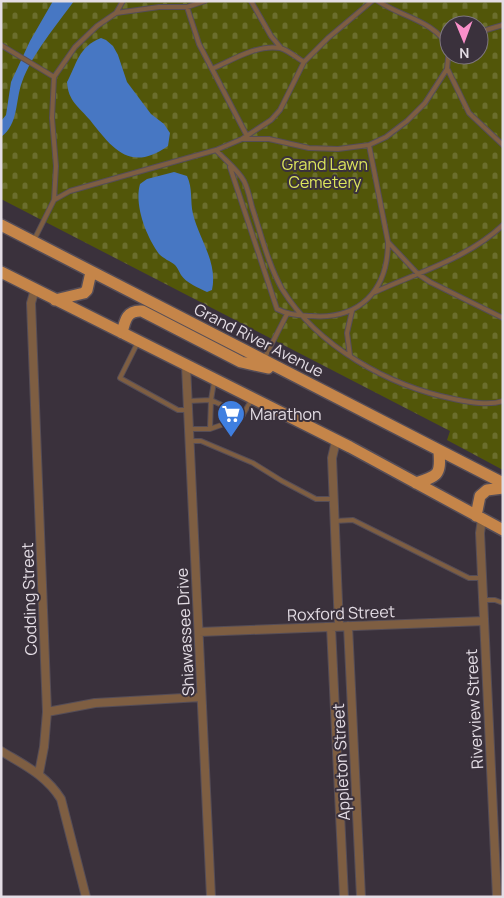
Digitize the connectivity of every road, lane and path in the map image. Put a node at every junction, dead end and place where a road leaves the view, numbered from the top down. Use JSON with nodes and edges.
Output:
{"nodes":[{"id":1,"x":123,"y":1,"type":"edge"},
{"id":2,"x":205,"y":1,"type":"edge"},
{"id":3,"x":251,"y":1,"type":"edge"},
{"id":4,"x":372,"y":1,"type":"edge"},
{"id":5,"x":378,"y":1,"type":"edge"},
{"id":6,"x":187,"y":7,"type":"junction"},
{"id":7,"x":116,"y":13,"type":"junction"},
{"id":8,"x":503,"y":25,"type":"edge"},
{"id":9,"x":489,"y":29,"type":"edge"},
{"id":10,"x":439,"y":34,"type":"edge"},
{"id":11,"x":1,"y":45,"type":"edge"},
{"id":12,"x":281,"y":48,"type":"junction"},
{"id":13,"x":304,"y":62,"type":"junction"},
{"id":14,"x":447,"y":65,"type":"edge"},
{"id":15,"x":212,"y":69,"type":"junction"},
{"id":16,"x":447,"y":69,"type":"junction"},
{"id":17,"x":54,"y":77,"type":"junction"},
{"id":18,"x":247,"y":136,"type":"junction"},
{"id":19,"x":242,"y":139,"type":"junction"},
{"id":20,"x":369,"y":145,"type":"junction"},
{"id":21,"x":503,"y":145,"type":"edge"},
{"id":22,"x":216,"y":150,"type":"junction"},
{"id":23,"x":230,"y":164,"type":"junction"},
{"id":24,"x":54,"y":200,"type":"junction"},
{"id":25,"x":1,"y":225,"type":"edge"},
{"id":26,"x":503,"y":225,"type":"edge"},
{"id":27,"x":33,"y":242,"type":"junction"},
{"id":28,"x":388,"y":242,"type":"junction"},
{"id":29,"x":1,"y":272,"type":"edge"},
{"id":30,"x":91,"y":272,"type":"junction"},
{"id":31,"x":418,"y":274,"type":"junction"},
{"id":32,"x":35,"y":289,"type":"junction"},
{"id":33,"x":373,"y":293,"type":"junction"},
{"id":34,"x":56,"y":300,"type":"junction"},
{"id":35,"x":352,"y":312,"type":"junction"},
{"id":36,"x":286,"y":314,"type":"junction"},
{"id":37,"x":304,"y":315,"type":"junction"},
{"id":38,"x":503,"y":318,"type":"edge"},
{"id":39,"x":122,"y":333,"type":"junction"},
{"id":40,"x":139,"y":341,"type":"junction"},
{"id":41,"x":350,"y":356,"type":"junction"},
{"id":42,"x":263,"y":360,"type":"junction"},
{"id":43,"x":186,"y":366,"type":"junction"},
{"id":44,"x":285,"y":372,"type":"junction"},
{"id":45,"x":215,"y":380,"type":"junction"},
{"id":46,"x":253,"y":399,"type":"junction"},
{"id":47,"x":211,"y":400,"type":"junction"},
{"id":48,"x":188,"y":401,"type":"junction"},
{"id":49,"x":503,"y":401,"type":"edge"},
{"id":50,"x":188,"y":410,"type":"junction"},
{"id":51,"x":243,"y":415,"type":"junction"},
{"id":52,"x":189,"y":429,"type":"junction"},
{"id":53,"x":210,"y":429,"type":"junction"},
{"id":54,"x":336,"y":440,"type":"junction"},
{"id":55,"x":190,"y":441,"type":"junction"},
{"id":56,"x":439,"y":452,"type":"junction"},
{"id":57,"x":416,"y":483,"type":"junction"},
{"id":58,"x":503,"y":484,"type":"edge"},
{"id":59,"x":503,"y":488,"type":"edge"},
{"id":60,"x":334,"y":499,"type":"junction"},
{"id":61,"x":479,"y":518,"type":"junction"},
{"id":62,"x":335,"y":521,"type":"junction"},
{"id":63,"x":503,"y":530,"type":"edge"},
{"id":64,"x":482,"y":578,"type":"junction"},
{"id":65,"x":483,"y":600,"type":"junction"},
{"id":66,"x":503,"y":603,"type":"edge"},
{"id":67,"x":484,"y":621,"type":"junction"},
{"id":68,"x":348,"y":626,"type":"junction"},
{"id":69,"x":335,"y":627,"type":"junction"},
{"id":70,"x":199,"y":632,"type":"junction"},
{"id":71,"x":201,"y":697,"type":"junction"},
{"id":72,"x":47,"y":712,"type":"junction"},
{"id":73,"x":1,"y":751,"type":"edge"},
{"id":74,"x":39,"y":773,"type":"junction"},
{"id":75,"x":356,"y":787,"type":"junction"},
{"id":76,"x":338,"y":788,"type":"junction"},
{"id":77,"x":86,"y":897,"type":"edge"},
{"id":78,"x":211,"y":897,"type":"edge"},
{"id":79,"x":344,"y":897,"type":"edge"},
{"id":80,"x":361,"y":897,"type":"edge"},
{"id":81,"x":497,"y":897,"type":"edge"}],
"edges":[{"from":1,"to":7,"type":"lane"},
{"from":2,"to":6,"type":"lane"},
{"from":3,"to":12,"type":"lane"},
{"from":4,"to":13,"type":"lane"},
{"from":5,"to":10,"type":"lane"},
{"from":6,"to":7,"type":"lane"},
{"from":6,"to":15,"type":"lane"},
{"from":7,"to":17,"type":"lane"},
{"from":8,"to":9,"type":"lane"},
{"from":11,"to":17,"type":"lane"},
{"from":12,"to":13,"type":"lane"},
{"from":12,"to":15,"type":"lane"},
{"from":13,"to":18,"type":"lane"},
{"from":14,"to":16,"type":"lane"},
{"from":15,"to":18,"type":"lane"},
{"from":16,"to":20,"type":"lane"},
{"from":16,"to":21,"type":"lane"},
{"from":17,"to":24,"type":"lane"},
{"from":18,"to":19,"type":"lane"},
{"from":19,"to":20,"type":"lane"},
{"from":19,"to":22,"type":"lane"},
{"from":20,"to":28,"type":"lane"},
{"from":22,"to":23,"type":"lane"},
{"from":22,"to":24,"type":"lane"},
{"from":23,"to":36,"type":"lane"},
{"from":23,"to":37,"type":"lane"},
{"from":24,"to":27,"type":"lane"},
{"from":25,"to":27,"type":"main road","name":"Grand River Avenue"},
{"from":26,"to":31,"type":"lane"},
{"from":27,"to":30,"type":"main road","name":"Grand River Avenue"},
{"from":28,"to":31,"type":"lane"},
{"from":28,"to":33,"type":"lane"},
{"from":29,"to":32,"type":"main road"},
{"from":30,"to":34,"type":"main road"},
{"from":30,"to":42,"type":"main road","name":"Grand River Avenue"},
{"from":31,"to":33,"type":"lane"},
{"from":31,"to":38,"type":"lane"},
{"from":32,"to":34,"type":"main road"},
{"from":32,"to":72,"type":"street","name":"Codding Street"},
{"from":33,"to":35,"type":"lane"},
{"from":34,"to":39,"type":"main road"},
{"from":35,"to":37,"type":"lane"},
{"from":35,"to":41,"type":"lane"},
{"from":36,"to":37,"type":"lane"},
{"from":36,"to":42,"type":"lane"},
{"from":37,"to":41,"type":"lane"},
{"from":39,"to":40,"type":"main road"},
{"from":39,"to":44,"type":"main road"},
{"from":40,"to":43,"type":"main road"},
{"from":40,"to":50,"type":"lane"},
{"from":41,"to":49,"type":"lane"},
{"from":42,"to":44,"type":"main road","name":"Grand River Avenue"},
{"from":43,"to":45,"type":"main road"},
{"from":43,"to":48,"type":"street","name":"Shiawassee Drive"},
{"from":44,"to":56,"type":"main road","name":"Grand River Avenue"},
{"from":45,"to":46,"type":"main road"},
{"from":45,"to":47,"type":"lane"},
{"from":46,"to":51,"type":"lane"},
{"from":46,"to":54,"type":"main road"},
{"from":47,"to":48,"type":"lane"},
{"from":47,"to":51,"type":"lane"},
{"from":47,"to":53,"type":"lane"},
{"from":48,"to":50,"type":"street","name":"Shiawassee Drive"},
{"from":50,"to":52,"type":"street","name":"Shiawassee Drive"},
{"from":51,"to":53,"type":"lane"},
{"from":52,"to":53,"type":"lane"},
{"from":52,"to":55,"type":"street","name":"Shiawassee Drive"},
{"from":54,"to":57,"type":"main road"},
{"from":54,"to":60,"type":"street","name":"Appleton Street"},
{"from":55,"to":60,"type":"lane"},
{"from":55,"to":70,"type":"street","name":"Shiawassee Drive"},
{"from":56,"to":57,"type":"main road"},
{"from":56,"to":58,"type":"main road","name":"Grand River Avenue"},
{"from":57,"to":61,"type":"main road"},
{"from":59,"to":61,"type":"main road"},
{"from":60,"to":62,"type":"street","name":"Appleton Street"},
{"from":61,"to":63,"type":"main road"},
{"from":61,"to":64,"type":"street","name":"Riverview Street"},
{"from":62,"to":64,"type":"lane"},
{"from":62,"to":69,"type":"street","name":"Appleton Street"},
{"from":64,"to":65,"type":"street","name":"Riverview Street"},
{"from":65,"to":66,"type":"lane"},
{"from":65,"to":67,"type":"street","name":"Riverview Street"},
{"from":67,"to":68,"type":"street","name":"Roxford Street"},
{"from":67,"to":81,"type":"street","name":"Riverview Street"},
{"from":68,"to":69,"type":"street","name":"Roxford Street"},
{"from":68,"to":75,"type":"street","name":"Appleton Street"},
{"from":69,"to":70,"type":"street","name":"Roxford Street"},
{"from":69,"to":76,"type":"street","name":"Appleton Street"},
{"from":70,"to":71,"type":"street","name":"Shiawassee Drive"},
{"from":71,"to":72,"type":"street"},
{"from":71,"to":78,"type":"street","name":"Shiawassee Drive"},
{"from":72,"to":74,"type":"street","name":"Codding Street"},
{"from":73,"to":74,"type":"street"},
{"from":74,"to":77,"type":"street"},
{"from":75,"to":76,"type":"street"},
{"from":75,"to":80,"type":"street","name":"Appleton Street"},
{"from":76,"to":79,"type":"street","name":"Appleton Street"}]}
